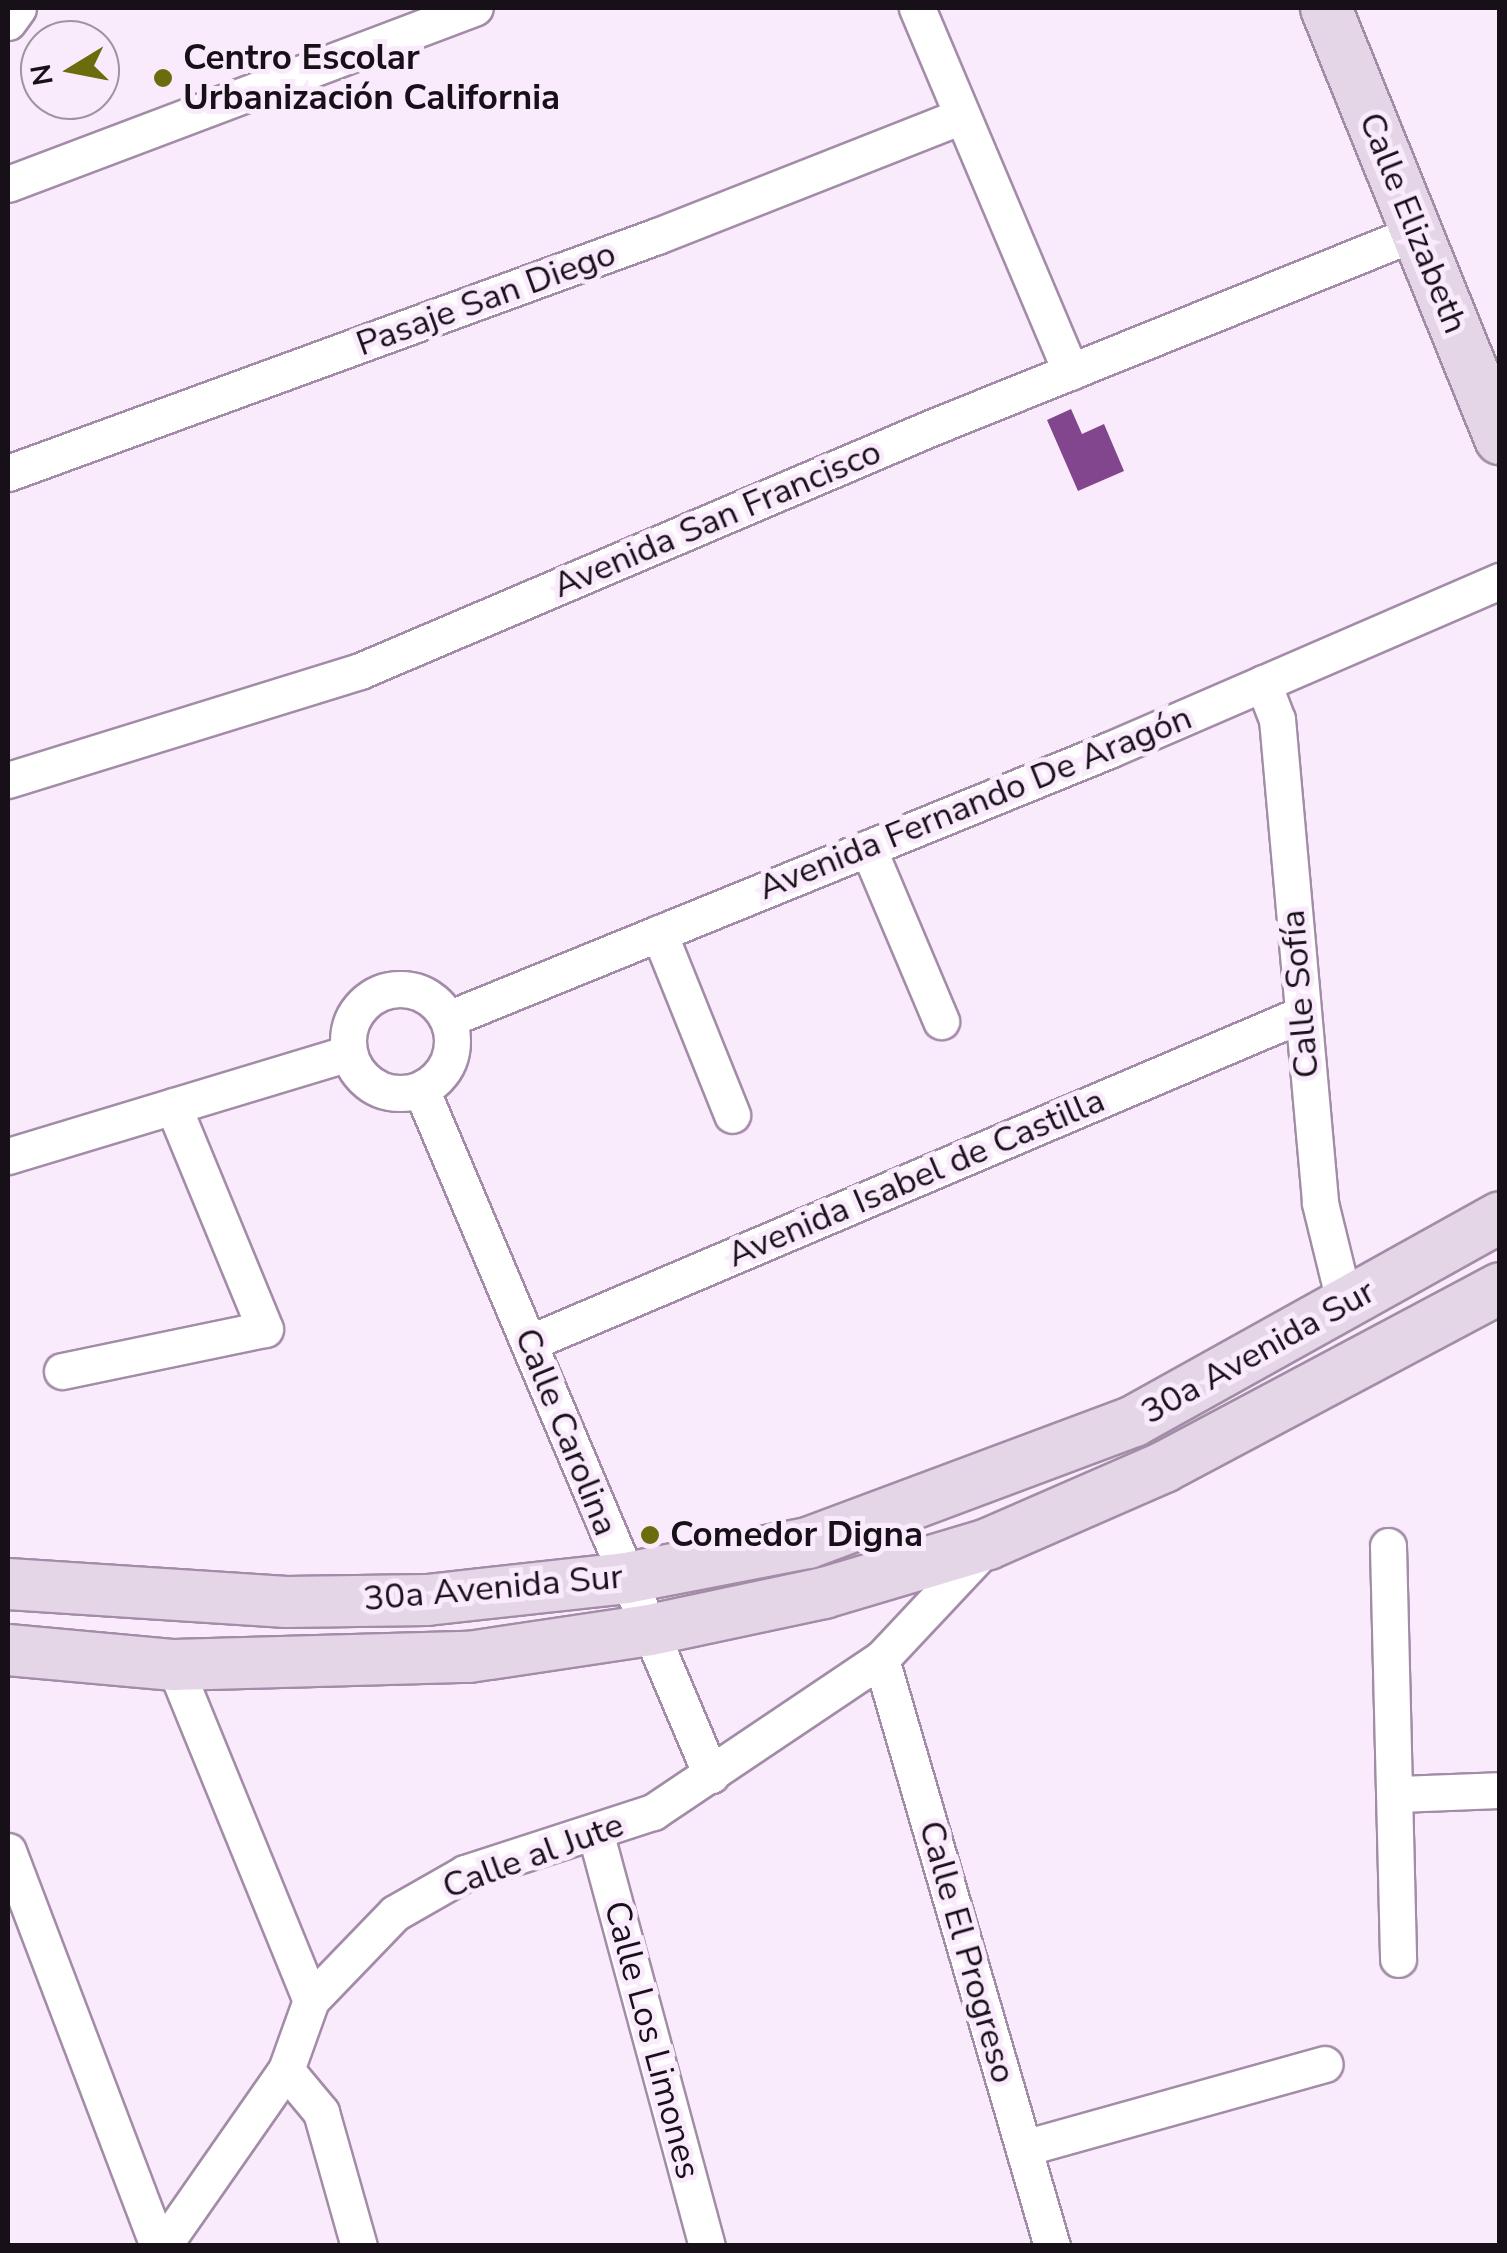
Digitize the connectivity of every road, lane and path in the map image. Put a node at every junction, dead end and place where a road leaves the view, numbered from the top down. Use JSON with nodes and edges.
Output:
{"nodes":[{"id":1,"x":18,"y":8,"type":"edge"},
{"id":2,"x":475,"y":8,"type":"edge"},
{"id":3,"x":917,"y":8,"type":"edge"},
{"id":4,"x":1326,"y":8,"type":"edge"},
{"id":5,"x":8,"y":22,"type":"edge"},
{"id":6,"x":961,"y":116,"type":"junction"},
{"id":7,"x":8,"y":184,"type":"edge"},
{"id":8,"x":1417,"y":232,"type":"junction"},
{"id":9,"x":1071,"y":372,"type":"junction"},
{"id":10,"x":1500,"y":440,"type":"edge"},
{"id":11,"x":8,"y":473,"type":"edge"},
{"id":12,"x":1500,"y":581,"type":"edge"},
{"id":13,"x":1263,"y":684,"type":"junction"},
{"id":14,"x":8,"y":780,"type":"edge"},
{"id":15,"x":868,"y":848,"type":"junction"},
{"id":16,"x":659,"y":933,"type":"junction"},
{"id":17,"x":1300,"y":1015,"type":"junction"},
{"id":18,"x":448,"y":1019,"type":"junction"},
{"id":19,"x":941,"y":1020,"type":"dead end"},
{"id":20,"x":349,"y":1052,"type":"junction"},
{"id":21,"x":421,"y":1088,"type":"junction"},
{"id":22,"x":173,"y":1106,"type":"junction"},
{"id":23,"x":732,"y":1115,"type":"dead end"},
{"id":24,"x":8,"y":1156,"type":"edge"},
{"id":25,"x":1500,"y":1216,"type":"edge"},
{"id":26,"x":1500,"y":1288,"type":"edge"},
{"id":27,"x":1345,"y":1305,"type":"junction"},
{"id":28,"x":531,"y":1342,"type":"junction"},
{"id":29,"x":62,"y":1371,"type":"dead end"},
{"id":30,"x":988,"y":1544,"type":"junction"},
{"id":31,"x":1388,"y":1546,"type":"dead end"},
{"id":32,"x":626,"y":1578,"type":"junction"},
{"id":33,"x":8,"y":1584,"type":"edge"},
{"id":34,"x":650,"y":1630,"type":"junction"},
{"id":35,"x":8,"y":1650,"type":"edge"},
{"id":36,"x":881,"y":1659,"type":"junction"},
{"id":37,"x":174,"y":1666,"type":"junction"},
{"id":38,"x":711,"y":1775,"type":"junction"},
{"id":39,"x":1500,"y":1790,"type":"edge"},
{"id":40,"x":1397,"y":1794,"type":"junction"},
{"id":41,"x":596,"y":1836,"type":"junction"},
{"id":42,"x":8,"y":1850,"type":"edge"},
{"id":43,"x":1398,"y":1959,"type":"dead end"},
{"id":44,"x":311,"y":2000,"type":"junction"},
{"id":45,"x":1324,"y":2064,"type":"dead end"},
{"id":46,"x":286,"y":2070,"type":"junction"},
{"id":47,"x":1024,"y":2148,"type":"junction"},
{"id":48,"x":160,"y":2246,"type":"edge"},
{"id":49,"x":359,"y":2246,"type":"edge"},
{"id":50,"x":707,"y":2246,"type":"edge"},
{"id":51,"x":1052,"y":2246,"type":"edge"}],
"edges":[{"from":1,"to":5,"type":"street"},
{"from":2,"to":7,"type":"street"},
{"from":3,"to":6,"type":"street"},
{"from":4,"to":8,"type":"street","name":"Calle Elizabeth"},
{"from":6,"to":9,"type":"street"},
{"from":6,"to":11,"type":"street","name":"Pasaje San Diego"},
{"from":8,"to":9,"type":"street","name":"Avenida San Francisco"},
{"from":8,"to":10,"type":"street","name":"Calle Elizabeth"},
{"from":9,"to":14,"type":"street","name":"Avenida San Francisco"},
{"from":12,"to":13,"type":"street","name":"Avenida Fernando De Aragón"},
{"from":13,"to":15,"type":"street","name":"Avenida Fernando De Aragón"},
{"from":13,"to":17,"type":"street","name":"Calle Sofía"},
{"from":15,"to":16,"type":"street","name":"Avenida Fernando De Aragón"},
{"from":15,"to":19,"type":"street"},
{"from":16,"to":18,"type":"street","name":"Avenida Fernando De Aragón"},
{"from":16,"to":23,"type":"street"},
{"from":17,"to":27,"type":"street","name":"Calle Sofía"},
{"from":17,"to":28,"type":"street","name":"Avenida Isabel de Castilla"},
{"from":18,"to":20,"type":"street"},
{"from":18,"to":21,"type":"street"},
{"from":20,"to":21,"type":"street"},
{"from":20,"to":22,"type":"street"},
{"from":21,"to":28,"type":"street","name":"Calle Carolina"},
{"from":22,"to":24,"type":"street"},
{"from":22,"to":29,"type":"street"},
{"from":25,"to":27,"type":"street","name":"30a Avenida Sur"},
{"from":26,"to":30,"type":"street","name":"30a Avenida Sur"},
{"from":27,"to":32,"type":"street","name":"30a Avenida Sur"},
{"from":28,"to":32,"type":"street","name":"Calle Carolina"},
{"from":30,"to":34,"type":"street","name":"30a Avenida Sur"},
{"from":30,"to":36,"type":"street","name":"Calle al Jute"},
{"from":31,"to":40,"type":"street"},
{"from":32,"to":33,"type":"street","name":"30a Avenida Sur"},
{"from":32,"to":34,"type":"street","name":"Calle Carolina"},
{"from":34,"to":37,"type":"street","name":"30a Avenida Sur"},
{"from":34,"to":38,"type":"street","name":"Calle Carolina"},
{"from":35,"to":37,"type":"street","name":"30a Avenida Sur"},
{"from":36,"to":38,"type":"street","name":"Calle al Jute"},
{"from":36,"to":47,"type":"street","name":"Calle El Progreso"},
{"from":37,"to":44,"type":"street"},
{"from":38,"to":41,"type":"street","name":"Calle al Jute"},
{"from":39,"to":40,"type":"street"},
{"from":40,"to":43,"type":"street"},
{"from":41,"to":44,"type":"street","name":"Calle al Jute"},
{"from":41,"to":50,"type":"street","name":"Calle Los Limones"},
{"from":42,"to":48,"type":"street"},
{"from":44,"to":46,"type":"street","name":"Calle al Jute"},
{"from":45,"to":47,"type":"street"},
{"from":46,"to":48,"type":"street","name":"Calle al Jute"},
{"from":46,"to":49,"type":"street"},
{"from":47,"to":51,"type":"street","name":"Calle El Progreso"}]}
